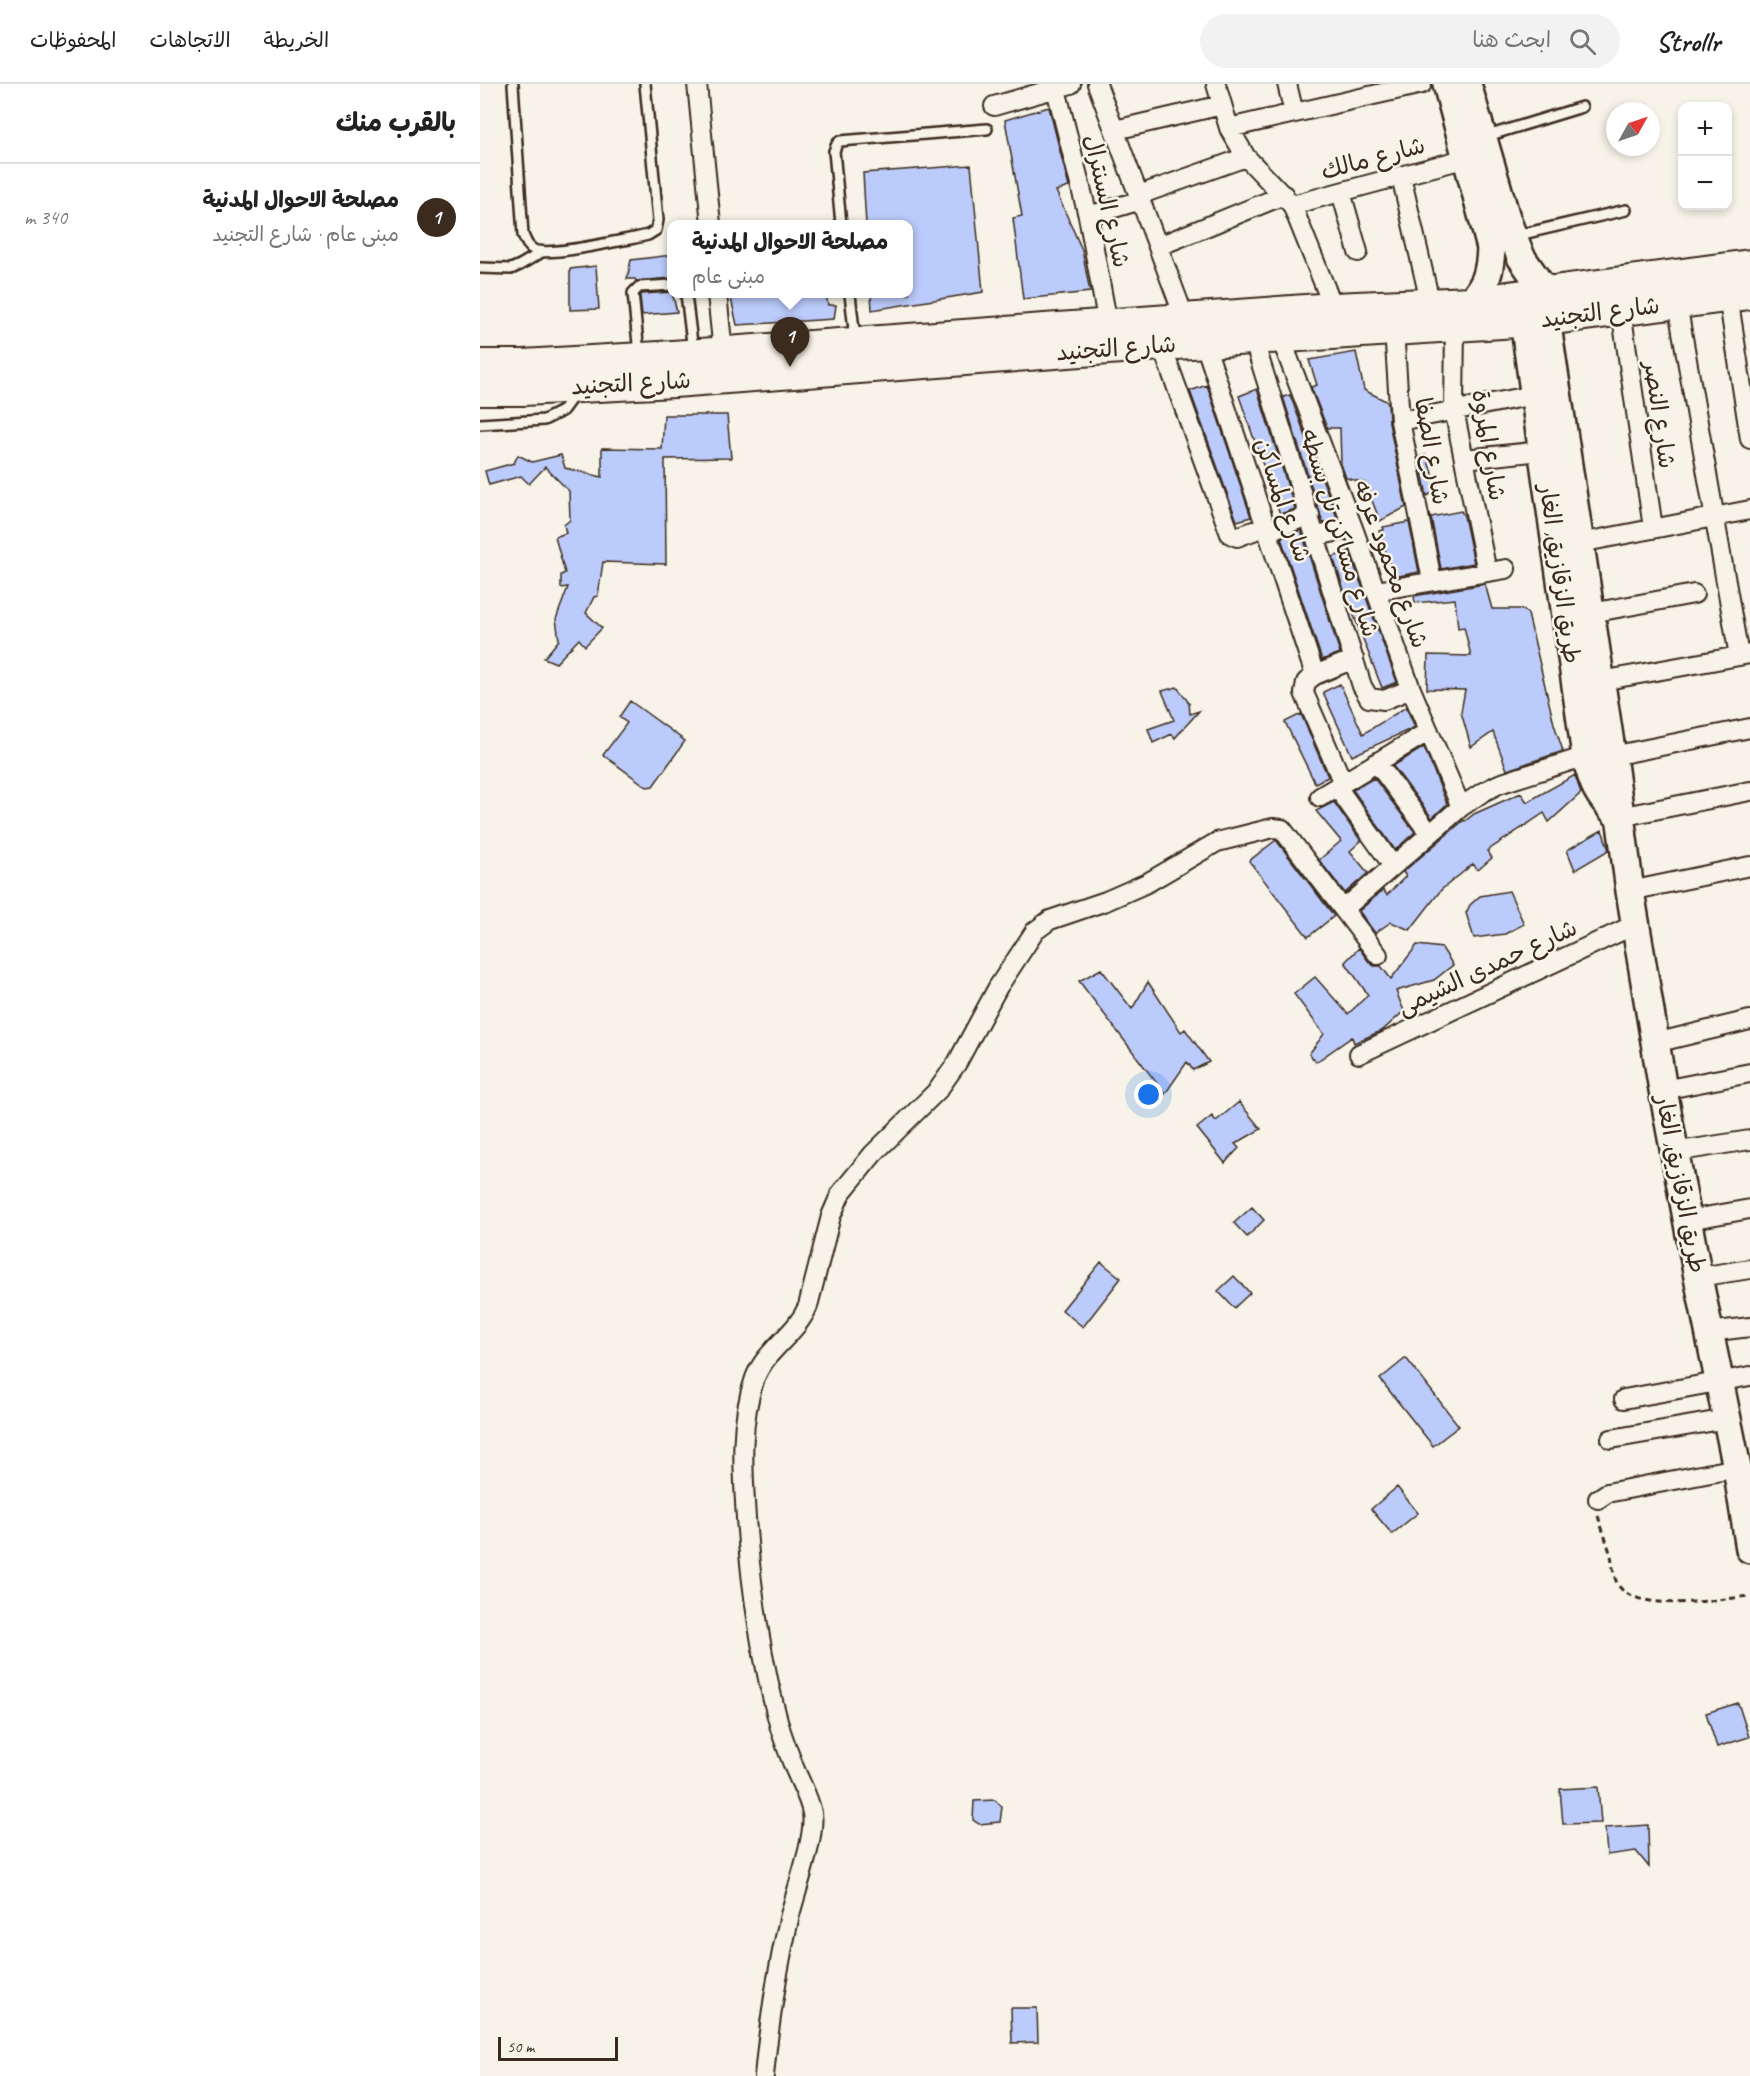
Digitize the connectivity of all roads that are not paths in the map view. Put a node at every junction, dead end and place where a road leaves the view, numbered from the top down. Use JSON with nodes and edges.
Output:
{"nodes":[{"id":1,"x":513,"y":84,"type":"edge"},
{"id":2,"x":645,"y":84,"type":"edge"},
{"id":3,"x":697,"y":84,"type":"edge"},
{"id":4,"x":1097,"y":84,"type":"edge"},
{"id":5,"x":1216,"y":84,"type":"edge"},
{"id":6,"x":1287,"y":84,"type":"edge"},
{"id":7,"x":1422,"y":84,"type":"edge"},
{"id":8,"x":1447,"y":84,"type":"edge"},
{"id":9,"x":1467,"y":84,"type":"edge"},
{"id":10,"x":1063,"y":86,"type":"edge"},
{"id":11,"x":1374,"y":89,"type":"edge"},
{"id":12,"x":1222,"y":105,"type":"junction"},
{"id":13,"x":994,"y":106,"type":"dead end"},
{"id":14,"x":1582,"y":107,"type":"dead end"},
{"id":15,"x":1294,"y":113,"type":"junction"},
{"id":16,"x":1229,"y":128,"type":"junction"},
{"id":17,"x":987,"y":129,"type":"dead end"},
{"id":18,"x":1115,"y":130,"type":"junction"},
{"id":19,"x":1478,"y":149,"type":"junction"},
{"id":20,"x":1246,"y":157,"type":"junction"},
{"id":21,"x":1401,"y":176,"type":"junction"},
{"id":22,"x":1341,"y":192,"type":"junction"},
{"id":23,"x":1140,"y":197,"type":"junction"},
{"id":24,"x":1288,"y":200,"type":"junction"},
{"id":25,"x":1626,"y":210,"type":"dead end"},
{"id":26,"x":1088,"y":216,"type":"junction"},
{"id":27,"x":711,"y":220,"type":"edge"},
{"id":28,"x":841,"y":220,"type":"edge"},
{"id":29,"x":1513,"y":236,"type":"junction"},
{"id":30,"x":1159,"y":246,"type":"junction"},
{"id":31,"x":542,"y":252,"type":"junction"},
{"id":32,"x":1358,"y":252,"type":"dead end"},
{"id":33,"x":1750,"y":266,"type":"edge"},
{"id":34,"x":480,"y":268,"type":"edge"},
{"id":35,"x":667,"y":285,"type":"edge"},
{"id":36,"x":1739,"y":295,"type":"edge"},
{"id":37,"x":687,"y":298,"type":"edge"},
{"id":38,"x":716,"y":298,"type":"edge"},
{"id":39,"x":849,"y":298,"type":"edge"},
{"id":40,"x":1677,"y":303,"type":"junction"},
{"id":41,"x":1431,"y":306,"type":"junction"},
{"id":42,"x":1334,"y":309,"type":"junction"},
{"id":43,"x":1621,"y":310,"type":"junction"},
{"id":44,"x":1538,"y":311,"type":"junction"},
{"id":45,"x":1463,"y":314,"type":"junction"},
{"id":46,"x":1108,"y":325,"type":"junction"},
{"id":47,"x":1394,"y":329,"type":"junction"},
{"id":48,"x":1194,"y":330,"type":"junction"},
{"id":49,"x":1266,"y":337,"type":"junction"},
{"id":50,"x":855,"y":343,"type":"junction"},
{"id":51,"x":1161,"y":344,"type":"junction"},
{"id":52,"x":708,"y":353,"type":"junction"},
{"id":53,"x":639,"y":359,"type":"junction"},
{"id":54,"x":480,"y":366,"type":"edge"},
{"id":55,"x":1745,"y":370,"type":"edge"},
{"id":56,"x":480,"y":381,"type":"edge"},
{"id":57,"x":579,"y":386,"type":"junction"},
{"id":58,"x":523,"y":389,"type":"junction"},
{"id":59,"x":480,"y":390,"type":"edge"},
{"id":60,"x":1534,"y":395,"type":"junction"},
{"id":61,"x":1454,"y":410,"type":"junction"},
{"id":62,"x":1400,"y":421,"type":"junction"},
{"id":63,"x":480,"y":424,"type":"edge"},
{"id":64,"x":1750,"y":432,"type":"edge"},
{"id":65,"x":1542,"y":451,"type":"junction"},
{"id":66,"x":1464,"y":459,"type":"junction"},
{"id":67,"x":1750,"y":510,"type":"edge"},
{"id":68,"x":1310,"y":515,"type":"junction"},
{"id":69,"x":1714,"y":516,"type":"junction"},
{"id":70,"x":1353,"y":528,"type":"junction"},
{"id":71,"x":1653,"y":528,"type":"junction"},
{"id":72,"x":1268,"y":529,"type":"junction"},
{"id":73,"x":1317,"y":536,"type":"junction"},
{"id":74,"x":1580,"y":543,"type":"junction"},
{"id":75,"x":1506,"y":569,"type":"dead end"},
{"id":76,"x":1487,"y":572,"type":"junction"},
{"id":77,"x":1432,"y":580,"type":"junction"},
{"id":78,"x":1376,"y":591,"type":"junction"},
{"id":79,"x":1694,"y":594,"type":"dead end"},
{"id":80,"x":1590,"y":614,"type":"junction"},
{"id":81,"x":1744,"y":655,"type":"edge"},
{"id":82,"x":1354,"y":659,"type":"junction"},
{"id":83,"x":1315,"y":675,"type":"junction"},
{"id":84,"x":1601,"y":681,"type":"junction"},
{"id":85,"x":1411,"y":689,"type":"junction"},
{"id":86,"x":1750,"y":728,"type":"edge"},
{"id":87,"x":1429,"y":731,"type":"junction"},
{"id":88,"x":1586,"y":756,"type":"junction"},
{"id":89,"x":1612,"y":756,"type":"junction"},
{"id":90,"x":1377,"y":763,"type":"junction"},
{"id":91,"x":1340,"y":785,"type":"junction"},
{"id":92,"x":1750,"y":791,"type":"edge"},
{"id":93,"x":1320,"y":797,"type":"dead end"},
{"id":94,"x":1461,"y":807,"type":"junction"},
{"id":95,"x":1619,"y":817,"type":"junction"},
{"id":96,"x":1430,"y":834,"type":"junction"},
{"id":97,"x":1393,"y":866,"type":"junction"},
{"id":98,"x":1750,"y":866,"type":"edge"},
{"id":99,"x":1630,"y":891,"type":"junction"},
{"id":100,"x":1344,"y":909,"type":"junction"},
{"id":101,"x":1636,"y":924,"type":"junction"},
{"id":102,"x":1378,"y":955,"type":"dead end"},
{"id":103,"x":1750,"y":1020,"type":"edge"},
{"id":104,"x":1655,"y":1043,"type":"junction"},
{"id":105,"x":1359,"y":1054,"type":"dead end"},
{"id":106,"x":1750,"y":1073,"type":"edge"},
{"id":107,"x":1663,"y":1090,"type":"junction"},
{"id":108,"x":1750,"y":1140,"type":"edge"},
{"id":109,"x":1674,"y":1152,"type":"junction"},
{"id":110,"x":1750,"y":1209,"type":"edge"},
{"id":111,"x":1688,"y":1220,"type":"junction"},
{"id":112,"x":1750,"y":1269,"type":"edge"},
{"id":113,"x":1698,"y":1277,"type":"junction"},
{"id":114,"x":1750,"y":1327,"type":"edge"},
{"id":115,"x":1709,"y":1332,"type":"junction"},
{"id":116,"x":1750,"y":1376,"type":"edge"},
{"id":117,"x":1719,"y":1381,"type":"junction"},
{"id":118,"x":1624,"y":1398,"type":"dead end"},
{"id":119,"x":1727,"y":1419,"type":"junction"},
{"id":120,"x":1611,"y":1439,"type":"dead end"},
{"id":121,"x":1737,"y":1468,"type":"junction"},
{"id":122,"x":1599,"y":1499,"type":"road end"},
{"id":123,"x":1750,"y":1546,"type":"edge"},
{"id":124,"x":764,"y":2076,"type":"edge"}],
"edges":[{"from":1,"to":31,"type":"lane"},
{"from":2,"to":31,"type":"lane"},
{"from":3,"to":27,"type":"street"},
{"from":4,"to":18,"type":"street","name":"شارع المساكن"},
{"from":5,"to":12,"type":"street"},
{"from":6,"to":15,"type":"street"},
{"from":7,"to":11,"type":"street"},
{"from":8,"to":19,"type":"main road"},
{"from":9,"to":19,"type":"main road"},
{"from":10,"to":13,"type":"street","name":"شارع السنترال"},
{"from":10,"to":26,"type":"street","name":"شارع السنترال"},
{"from":11,"to":15,"type":"street"},
{"from":12,"to":16,"type":"street"},
{"from":12,"to":18,"type":"street"},
{"from":14,"to":19,"type":"lane"},
{"from":15,"to":16,"type":"street"},
{"from":16,"to":20,"type":"street"},
{"from":17,"to":28,"type":"lane"},
{"from":18,"to":23,"type":"street","name":"شارع المساكن"},
{"from":19,"to":21,"type":"street","name":"شارع مالك"},
{"from":19,"to":29,"type":"main road"},
{"from":19,"to":45,"type":"main road"},
{"from":20,"to":23,"type":"street"},
{"from":20,"to":24,"type":"street"},
{"from":21,"to":22,"type":"street","name":"شارع مالك"},
{"from":21,"to":41,"type":"street"},
{"from":22,"to":24,"type":"street","name":"شارع مالك"},
{"from":22,"to":32,"type":"street"},
{"from":23,"to":26,"type":"street"},
{"from":23,"to":30,"type":"street","name":"شارع المساكن"},
{"from":24,"to":30,"type":"street","name":"شارع مالك"},
{"from":24,"to":42,"type":"street"},
{"from":25,"to":29,"type":"lane"},
{"from":26,"to":46,"type":"street","name":"شارع السنترال"},
{"from":29,"to":44,"type":"main road"},
{"from":30,"to":48,"type":"street","name":"شارع المساكن"},
{"from":31,"to":34,"type":"lane"},
{"from":33,"to":44,"type":"highway","name":"شارع التجنيد"},
{"from":35,"to":53,"type":"lane"},
{"from":36,"to":40,"type":"highway","name":"شارع التجنيد"},
{"from":36,"to":55,"type":"street"},
{"from":37,"to":52,"type":"lane"},
{"from":38,"to":52,"type":"street","name":"شارع التجنيد"},
{"from":39,"to":50,"type":"lane"},
{"from":40,"to":43,"type":"highway","name":"شارع التجنيد"},
{"from":40,"to":69,"type":"street"},
{"from":41,"to":42,"type":"highway","name":"شارع التجنيد"},
{"from":41,"to":45,"type":"highway","name":"شارع التجنيد"},
{"from":42,"to":48,"type":"highway","name":"شارع التجنيد"},
{"from":43,"to":44,"type":"highway","name":"شارع التجنيد"},
{"from":43,"to":71,"type":"street","name":"شارع النصر"},
{"from":44,"to":45,"type":"highway","name":"شارع التجنيد"},
{"from":44,"to":60,"type":"main road","name":"طريق الزقازيق, الغار"},
{"from":44,"to":74,"type":"main road","name":"طريق الزقازيق, الغار"},
{"from":45,"to":47,"type":"highway","name":"شارع التجنيد"},
{"from":45,"to":61,"type":"street","name":"شارع المروة"},
{"from":46,"to":48,"type":"highway","name":"شارع التجنيد"},
{"from":46,"to":50,"type":"highway","name":"شارع التجنيد"},
{"from":47,"to":49,"type":"highway","name":"شارع التجنيد"},
{"from":47,"to":62,"type":"street","name":"شارع الصفا"},
{"from":48,"to":49,"type":"highway","name":"شارع التجنيد"},
{"from":48,"to":51,"type":"highway","name":"شارع التجنيد"},
{"from":48,"to":72,"type":"street","name":"شارع المساكن"},
{"from":49,"to":68,"type":"street","name":"شارع مساكن تل بسطه"},
{"from":49,"to":70,"type":"street","name":"شارع محمود عرفه"},
{"from":50,"to":52,"type":"highway","name":"شارع التجنيد"},
{"from":51,"to":57,"type":"highway","name":"شارع التجنيد"},
{"from":51,"to":72,"type":"street"},
{"from":52,"to":53,"type":"highway","name":"شارع التجنيد"},
{"from":53,"to":54,"type":"highway","name":"شارع التجنيد"},
{"from":55,"to":64,"type":"street"},
{"from":56,"to":58,"type":"highway"},
{"from":57,"to":58,"type":"highway","name":"شارع التجنيد"},
{"from":57,"to":63,"type":"lane"},
{"from":58,"to":59,"type":"highway","name":"شارع التجنيد"},
{"from":60,"to":61,"type":"street"},
{"from":60,"to":65,"type":"main road","name":"طريق الزقازيق, الغار"},
{"from":61,"to":62,"type":"street"},
{"from":61,"to":66,"type":"street","name":"شارع المروة"},
{"from":62,"to":77,"type":"street","name":"شارع الصفا"},
{"from":65,"to":66,"type":"street"},
{"from":65,"to":88,"type":"main road","name":"طريق الزقازيق, الغار"},
{"from":66,"to":76,"type":"street","name":"شارع المروة"},
{"from":67,"to":69,"type":"street"},
{"from":68,"to":72,"type":"street"},
{"from":68,"to":73,"type":"street","name":"شارع مساكن تل بسطه"},
{"from":69,"to":71,"type":"street"},
{"from":69,"to":81,"type":"street"},
{"from":70,"to":73,"type":"street"},
{"from":70,"to":78,"type":"street","name":"شارع محمود عرفه"},
{"from":71,"to":74,"type":"street"},
{"from":72,"to":83,"type":"street","name":"شارع المساكن"},
{"from":73,"to":82,"type":"street","name":"شارع مساكن تل بسطه"},
{"from":74,"to":80,"type":"main road","name":"طريق الزقازيق, الغار"},
{"from":75,"to":76,"type":"street"},
{"from":76,"to":77,"type":"street"},
{"from":77,"to":78,"type":"street"},
{"from":78,"to":85,"type":"street","name":"شارع محمود عرفه"},
{"from":79,"to":80,"type":"street"},
{"from":80,"to":84,"type":"main road","name":"طريق الزقازيق, الغار"},
{"from":81,"to":84,"type":"street"},
{"from":82,"to":83,"type":"street"},
{"from":82,"to":85,"type":"street","name":"شارع مساكن تل بسطه"},
{"from":83,"to":91,"type":"street"},
{"from":84,"to":89,"type":"main road","name":"طريق الزقازيق, الغار"},
{"from":85,"to":87,"type":"street","name":"شارع محمود عرفه"},
{"from":86,"to":89,"type":"street"},
{"from":87,"to":90,"type":"street"},
{"from":87,"to":94,"type":"street","name":"شارع محمود عرفه"},
{"from":88,"to":94,"type":"street"},
{"from":88,"to":95,"type":"main road","name":"طريق الزقازيق, الغار"},
{"from":89,"to":95,"type":"main road","name":"طريق الزقازيق, الغار"},
{"from":90,"to":91,"type":"street"},
{"from":90,"to":96,"type":"street"},
{"from":91,"to":93,"type":"street"},
{"from":91,"to":97,"type":"street"},
{"from":92,"to":95,"type":"street"},
{"from":94,"to":96,"type":"street"},
{"from":95,"to":99,"type":"main road","name":"طريق الزقازيق, الغار"},
{"from":96,"to":97,"type":"street"},
{"from":97,"to":100,"type":"street"},
{"from":98,"to":99,"type":"street"},
{"from":99,"to":101,"type":"main road","name":"طريق الزقازيق, الغار"},
{"from":100,"to":102,"type":"street"},
{"from":100,"to":124,"type":"street"},
{"from":101,"to":104,"type":"main road","name":"طريق الزقازيق, الغار"},
{"from":101,"to":105,"type":"street","name":"شارع حمدى الشيمى"},
{"from":103,"to":104,"type":"street"},
{"from":104,"to":107,"type":"main road","name":"طريق الزقازيق, الغار"},
{"from":106,"to":107,"type":"street"},
{"from":107,"to":109,"type":"main road","name":"طريق الزقازيق, الغار"},
{"from":108,"to":109,"type":"street"},
{"from":109,"to":111,"type":"main road","name":"طريق الزقازيق, الغار"},
{"from":110,"to":111,"type":"street"},
{"from":111,"to":113,"type":"main road","name":"طريق الزقازيق, الغار"},
{"from":112,"to":113,"type":"street"},
{"from":113,"to":115,"type":"main road","name":"طريق الزقازيق, الغار"},
{"from":114,"to":115,"type":"street"},
{"from":115,"to":117,"type":"main road","name":"طريق الزقازيق, الغار"},
{"from":116,"to":117,"type":"street"},
{"from":117,"to":118,"type":"street"},
{"from":117,"to":119,"type":"main road","name":"طريق الزقازيق, الغار"},
{"from":119,"to":120,"type":"street"},
{"from":119,"to":121,"type":"main road","name":"طريق الزقازيق, الغار"},
{"from":121,"to":122,"type":"street"},
{"from":121,"to":123,"type":"main road","name":"طريق الزقازيق, الغار"}]}
